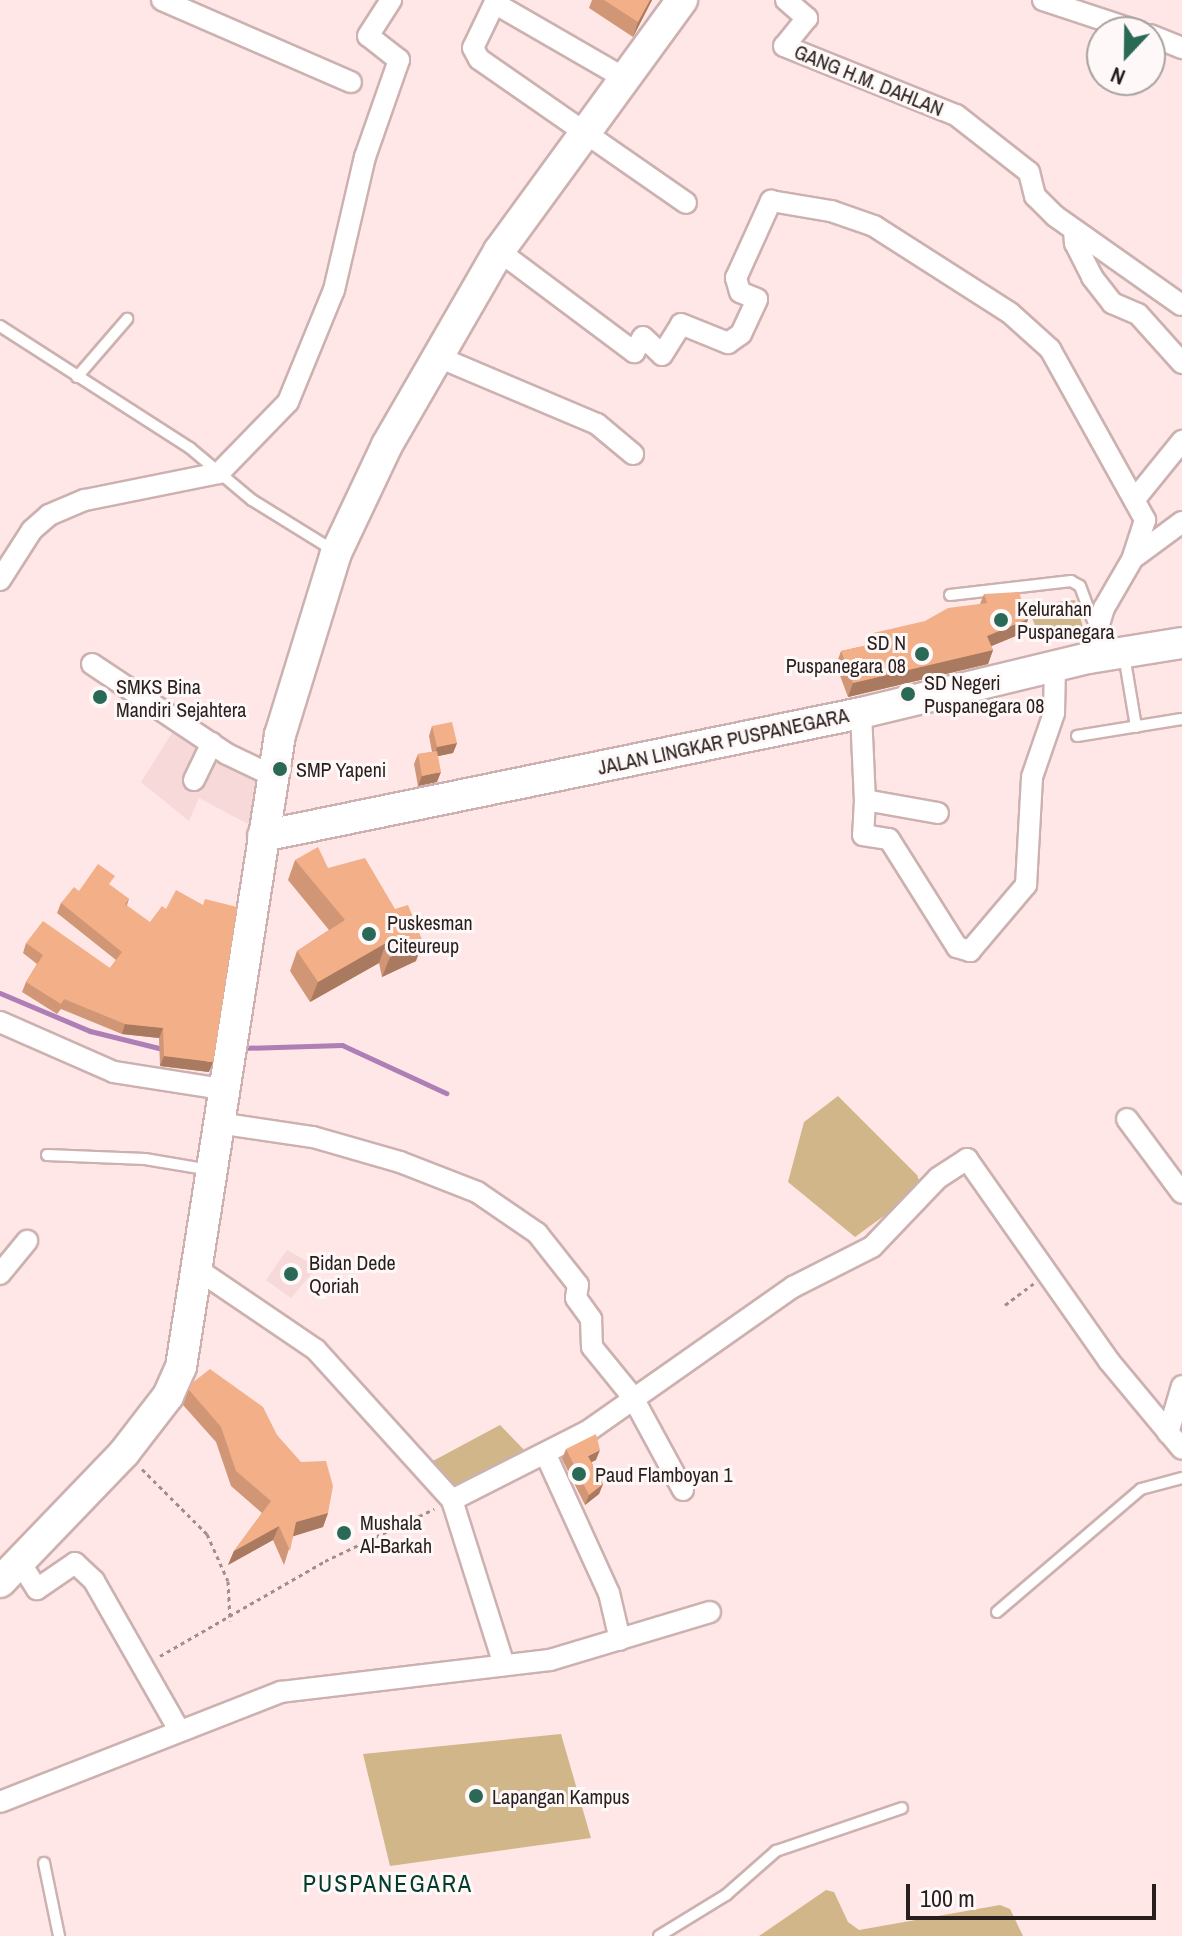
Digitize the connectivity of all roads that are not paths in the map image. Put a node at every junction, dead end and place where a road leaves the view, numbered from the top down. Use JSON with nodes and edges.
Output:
{"nodes":[{"id":1,"x":162,"y":0,"type":"edge"},
{"id":2,"x":391,"y":0,"type":"edge"},
{"id":3,"x":682,"y":0,"type":"edge"},
{"id":4,"x":786,"y":0,"type":"edge"},
{"id":5,"x":1043,"y":0,"type":"edge"},
{"id":6,"x":496,"y":2,"type":"edge"},
{"id":7,"x":1092,"y":16,"type":"edge"},
{"id":8,"x":624,"y":78,"type":"junction"},
{"id":9,"x":351,"y":82,"type":"dead end"},
{"id":10,"x":583,"y":133,"type":"junction"},
{"id":11,"x":686,"y":203,"type":"dead end"},
{"id":12,"x":1074,"y":230,"type":"junction"},
{"id":13,"x":499,"y":251,"type":"junction"},
{"id":14,"x":1181,"y":305,"type":"edge"},
{"id":15,"x":127,"y":319,"type":"dead end"},
{"id":16,"x":0,"y":326,"type":"edge"},
{"id":17,"x":436,"y":356,"type":"junction"},
{"id":18,"x":1182,"y":363,"type":"edge"},
{"id":19,"x":77,"y":377,"type":"junction"},
{"id":20,"x":1182,"y":441,"type":"edge"},
{"id":21,"x":633,"y":454,"type":"dead end"},
{"id":22,"x":219,"y":473,"type":"junction"},
{"id":23,"x":1135,"y":499,"type":"junction"},
{"id":24,"x":1182,"y":522,"type":"edge"},
{"id":25,"x":336,"y":553,"type":"junction"},
{"id":26,"x":1133,"y":558,"type":"junction"},
{"id":27,"x":0,"y":580,"type":"edge"},
{"id":28,"x":950,"y":595,"type":"dead end"},
{"id":29,"x":1182,"y":643,"type":"edge"},
{"id":30,"x":1092,"y":644,"type":"junction"},
{"id":31,"x":1124,"y":653,"type":"junction"},
{"id":32,"x":92,"y":664,"type":"dead end"},
{"id":33,"x":1055,"y":667,"type":"junction"},
{"id":34,"x":861,"y":713,"type":"junction"},
{"id":35,"x":1182,"y":719,"type":"edge"},
{"id":36,"x":1136,"y":727,"type":"junction"},
{"id":37,"x":1077,"y":736,"type":"dead end"},
{"id":38,"x":212,"y":743,"type":"junction"},
{"id":39,"x":273,"y":776,"type":"junction"},
{"id":40,"x":194,"y":780,"type":"dead end"},
{"id":41,"x":865,"y":800,"type":"junction"},
{"id":42,"x":938,"y":813,"type":"dead end"},
{"id":43,"x":263,"y":836,"type":"junction"},
{"id":44,"x":0,"y":1022,"type":"edge"},
{"id":45,"x":224,"y":1083,"type":"junction"},
{"id":46,"x":1127,"y":1119,"type":"dead end"},
{"id":47,"x":218,"y":1123,"type":"junction"},
{"id":48,"x":47,"y":1155,"type":"dead end"},
{"id":49,"x":213,"y":1170,"type":"junction"},
{"id":50,"x":1182,"y":1193,"type":"edge"},
{"id":51,"x":27,"y":1241,"type":"dead end"},
{"id":52,"x":197,"y":1269,"type":"junction"},
{"id":53,"x":0,"y":1274,"type":"edge"},
{"id":54,"x":1182,"y":1386,"type":"edge"},
{"id":55,"x":632,"y":1396,"type":"junction"},
{"id":56,"x":1168,"y":1433,"type":"junction"},
{"id":57,"x":1182,"y":1449,"type":"edge"},
{"id":58,"x":546,"y":1455,"type":"junction"},
{"id":59,"x":1182,"y":1478,"type":"edge"},
{"id":60,"x":683,"y":1490,"type":"dead end"},
{"id":61,"x":452,"y":1500,"type":"junction"},
{"id":62,"x":10,"y":1572,"type":"edge"},
{"id":63,"x":710,"y":1612,"type":"dead end"},
{"id":64,"x":997,"y":1612,"type":"dead end"},
{"id":65,"x":620,"y":1640,"type":"junction"},
{"id":66,"x":504,"y":1665,"type":"junction"},
{"id":67,"x":179,"y":1730,"type":"junction"},
{"id":68,"x":0,"y":1802,"type":"edge"},
{"id":69,"x":902,"y":1808,"type":"dead end"},
{"id":70,"x":44,"y":1863,"type":"dead end"},
{"id":71,"x":59,"y":1936,"type":"edge"},
{"id":72,"x":659,"y":1936,"type":"edge"}],
"edges":[{"from":1,"to":9,"type":"street"},
{"from":2,"to":22,"type":"street"},
{"from":3,"to":8,"type":"main road"},
{"from":4,"to":12,"type":"street","name":"GANG H.M. DAHLAN"},
{"from":5,"to":7,"type":"street"},
{"from":6,"to":8,"type":"street"},
{"from":6,"to":10,"type":"street"},
{"from":8,"to":10,"type":"main road"},
{"from":10,"to":11,"type":"street"},
{"from":10,"to":13,"type":"main road"},
{"from":12,"to":14,"type":"street","name":"GANG H.M. DAHLAN"},
{"from":12,"to":18,"type":"street"},
{"from":13,"to":17,"type":"main road"},
{"from":13,"to":23,"type":"street"},
{"from":15,"to":19,"type":"lane"},
{"from":16,"to":19,"type":"lane"},
{"from":17,"to":21,"type":"street"},
{"from":17,"to":25,"type":"main road"},
{"from":19,"to":22,"type":"lane"},
{"from":20,"to":23,"type":"street"},
{"from":22,"to":25,"type":"lane"},
{"from":22,"to":27,"type":"street"},
{"from":23,"to":26,"type":"street"},
{"from":24,"to":26,"type":"street"},
{"from":25,"to":39,"type":"main road"},
{"from":26,"to":30,"type":"street"},
{"from":28,"to":30,"type":"lane"},
{"from":29,"to":31,"type":"main road","name":"JALAN LINGKAR PUSPANEGARA"},
{"from":30,"to":31,"type":"main road","name":"JALAN LINGKAR PUSPANEGARA"},
{"from":30,"to":33,"type":"main road","name":"JALAN LINGKAR PUSPANEGARA"},
{"from":31,"to":36,"type":"lane"},
{"from":32,"to":38,"type":"street"},
{"from":33,"to":34,"type":"main road","name":"JALAN LINGKAR PUSPANEGARA"},
{"from":33,"to":41,"type":"street"},
{"from":34,"to":41,"type":"street"},
{"from":34,"to":43,"type":"main road","name":"JALAN LINGKAR PUSPANEGARA"},
{"from":35,"to":36,"type":"lane"},
{"from":36,"to":37,"type":"lane"},
{"from":38,"to":39,"type":"street"},
{"from":38,"to":40,"type":"street"},
{"from":39,"to":43,"type":"main road"},
{"from":41,"to":42,"type":"street"},
{"from":43,"to":45,"type":"main road"},
{"from":44,"to":45,"type":"street"},
{"from":45,"to":47,"type":"main road"},
{"from":46,"to":50,"type":"street"},
{"from":47,"to":49,"type":"main road"},
{"from":47,"to":55,"type":"street"},
{"from":48,"to":49,"type":"lane"},
{"from":49,"to":52,"type":"main road"},
{"from":51,"to":53,"type":"street"},
{"from":52,"to":61,"type":"street"},
{"from":52,"to":62,"type":"main road"},
{"from":54,"to":56,"type":"street"},
{"from":55,"to":56,"type":"street"},
{"from":55,"to":58,"type":"street"},
{"from":55,"to":60,"type":"street"},
{"from":56,"to":57,"type":"street"},
{"from":58,"to":61,"type":"street"},
{"from":58,"to":65,"type":"street"},
{"from":59,"to":64,"type":"lane"},
{"from":61,"to":66,"type":"street"},
{"from":62,"to":67,"type":"street"},
{"from":63,"to":65,"type":"street"},
{"from":65,"to":66,"type":"street"},
{"from":66,"to":67,"type":"street"},
{"from":67,"to":68,"type":"street"},
{"from":69,"to":72,"type":"lane"},
{"from":70,"to":71,"type":"lane"}]}
